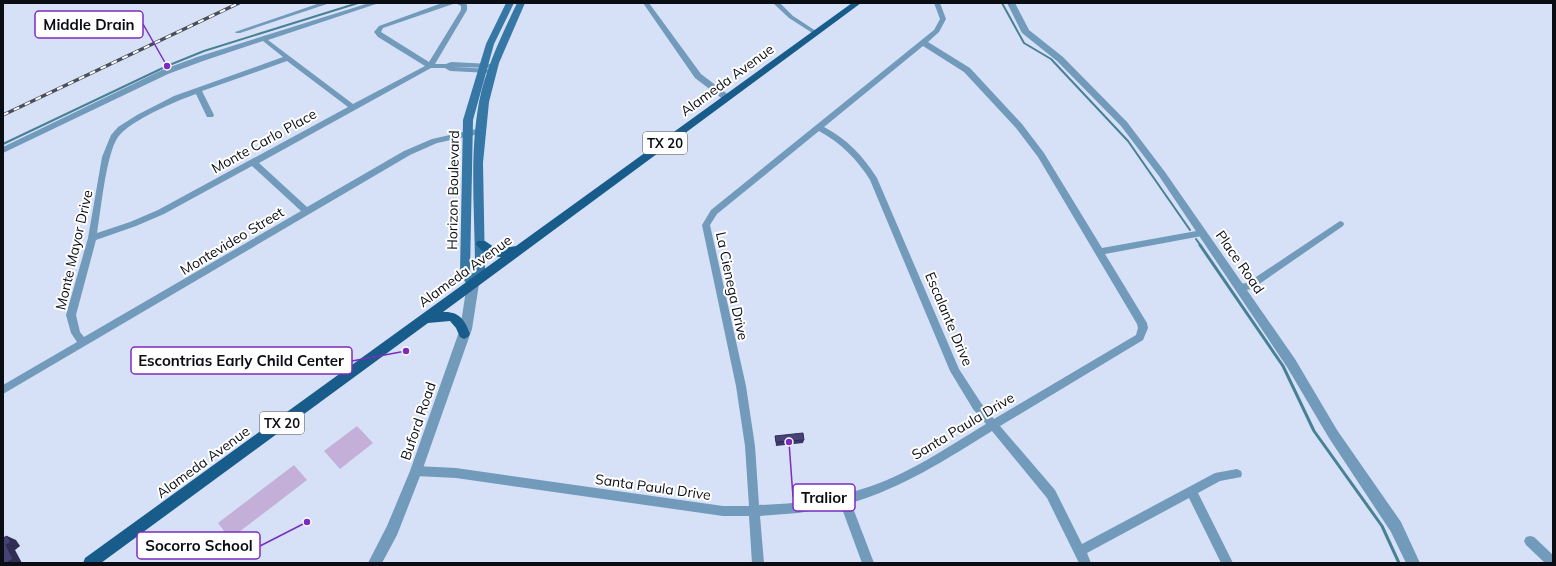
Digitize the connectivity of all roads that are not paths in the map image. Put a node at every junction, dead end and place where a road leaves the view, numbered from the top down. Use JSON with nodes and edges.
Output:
{"nodes":[{"id":1,"x":327,"y":3,"type":"edge"},
{"id":2,"x":376,"y":3,"type":"edge"},
{"id":3,"x":453,"y":3,"type":"edge"},
{"id":4,"x":458,"y":3,"type":"edge"},
{"id":5,"x":510,"y":3,"type":"edge"},
{"id":6,"x":521,"y":3,"type":"edge"},
{"id":7,"x":646,"y":3,"type":"edge"},
{"id":8,"x":776,"y":3,"type":"edge"},
{"id":9,"x":858,"y":3,"type":"edge"},
{"id":10,"x":937,"y":3,"type":"edge"},
{"id":11,"x":1011,"y":3,"type":"edge"},
{"id":12,"x":238,"y":32,"type":"dead end"},
{"id":13,"x":816,"y":33,"type":"junction"},
{"id":14,"x":266,"y":41,"type":"dead end"},
{"id":15,"x":924,"y":43,"type":"junction"},
{"id":16,"x":288,"y":58,"type":"junction"},
{"id":17,"x":430,"y":66,"type":"junction"},
{"id":18,"x":482,"y":68,"type":"junction"},
{"id":19,"x":493,"y":68,"type":"junction"},
{"id":20,"x":198,"y":90,"type":"junction"},
{"id":21,"x":727,"y":98,"type":"junction"},
{"id":22,"x":352,"y":107,"type":"junction"},
{"id":23,"x":210,"y":114,"type":"dead end"},
{"id":24,"x":819,"y":127,"type":"junction"},
{"id":25,"x":480,"y":131,"type":"junction"},
{"id":26,"x":469,"y":133,"type":"junction"},
{"id":27,"x":3,"y":150,"type":"edge"},
{"id":28,"x":253,"y":162,"type":"junction"},
{"id":29,"x":306,"y":211,"type":"junction"},
{"id":30,"x":1340,"y":224,"type":"dead end"},
{"id":31,"x":1202,"y":233,"type":"junction"},
{"id":32,"x":92,"y":238,"type":"junction"},
{"id":33,"x":481,"y":244,"type":"junction"},
{"id":34,"x":522,"y":248,"type":"junction"},
{"id":35,"x":1100,"y":252,"type":"junction"},
{"id":36,"x":473,"y":284,"type":"junction"},
{"id":37,"x":1240,"y":287,"type":"junction"},
{"id":38,"x":426,"y":318,"type":"junction"},
{"id":39,"x":464,"y":334,"type":"junction"},
{"id":40,"x":83,"y":343,"type":"junction"},
{"id":41,"x":3,"y":390,"type":"edge"},
{"id":42,"x":993,"y":425,"type":"junction"},
{"id":43,"x":416,"y":471,"type":"junction"},
{"id":44,"x":1237,"y":474,"type":"dead end"},
{"id":45,"x":1191,"y":490,"type":"junction"},
{"id":46,"x":844,"y":500,"type":"junction"},
{"id":47,"x":755,"y":511,"type":"junction"},
{"id":48,"x":1530,"y":541,"type":"dead end"},
{"id":49,"x":1080,"y":551,"type":"junction"},
{"id":50,"x":1553,"y":562,"type":"edge"},
{"id":51,"x":90,"y":563,"type":"edge"},
{"id":52,"x":375,"y":563,"type":"edge"},
{"id":53,"x":758,"y":563,"type":"edge"},
{"id":54,"x":868,"y":563,"type":"edge"},
{"id":55,"x":1085,"y":563,"type":"edge"},
{"id":56,"x":1227,"y":563,"type":"edge"},
{"id":57,"x":1413,"y":563,"type":"edge"}],
"edges":[{"from":1,"to":12,"type":"street"},
{"from":2,"to":27,"type":"street"},
{"from":3,"to":17,"type":"street"},
{"from":4,"to":17,"type":"street"},
{"from":5,"to":18,"type":"main road","name":"Horizon Boulevard"},
{"from":6,"to":19,"type":"main road","name":"Horizon Boulevard"},
{"from":7,"to":21,"type":"street"},
{"from":8,"to":13,"type":"street"},
{"from":9,"to":13,"type":"main road","name":"Alameda Avenue","number":"TX 20"},
{"from":10,"to":15,"type":"street","name":"La Cienega Drive"},
{"from":11,"to":31,"type":"street","name":"Place Road"},
{"from":13,"to":21,"type":"main road","name":"Alameda Avenue","number":"TX 20"},
{"from":14,"to":16,"type":"street"},
{"from":15,"to":24,"type":"street","name":"La Cienega Drive"},
{"from":15,"to":35,"type":"street","name":"Santa Paula Drive"},
{"from":16,"to":20,"type":"street","name":"Monte Mayor Drive"},
{"from":16,"to":22,"type":"street"},
{"from":17,"to":18,"type":"street","name":"Monte Carlo Place"},
{"from":17,"to":22,"type":"street","name":"Monte Carlo Place"},
{"from":18,"to":19,"type":"street","name":"Monte Carlo Place"},
{"from":18,"to":26,"type":"main road","name":"Horizon Boulevard"},
{"from":19,"to":25,"type":"main road","name":"Horizon Boulevard"},
{"from":20,"to":23,"type":"street"},
{"from":20,"to":32,"type":"street","name":"Monte Mayor Drive"},
{"from":21,"to":34,"type":"main road","name":"Alameda Avenue","number":"TX 20"},
{"from":22,"to":28,"type":"street","name":"Monte Carlo Place"},
{"from":24,"to":42,"type":"street","name":"Escalante Drive"},
{"from":24,"to":47,"type":"street","name":"La Cienega Drive"},
{"from":25,"to":26,"type":"street","name":"Montevideo Street"},
{"from":25,"to":33,"type":"main road","name":"Horizon Boulevard"},
{"from":26,"to":29,"type":"street","name":"Montevideo Street"},
{"from":26,"to":36,"type":"main road","name":"Horizon Boulevard"},
{"from":28,"to":29,"type":"street"},
{"from":28,"to":32,"type":"street","name":"Monte Carlo Place"},
{"from":29,"to":40,"type":"street","name":"Montevideo Street"},
{"from":30,"to":37,"type":"street"},
{"from":31,"to":35,"type":"street"},
{"from":31,"to":37,"type":"street","name":"Place Road"},
{"from":32,"to":40,"type":"street","name":"Monte Mayor Drive"},
{"from":33,"to":34,"type":"main road"},
{"from":33,"to":36,"type":"main road","name":"Horizon Boulevard"},
{"from":34,"to":36,"type":"main road","name":"Alameda Avenue","number":"TX 20"},
{"from":35,"to":42,"type":"street","name":"Santa Paula Drive"},
{"from":36,"to":38,"type":"main road","name":"Alameda Avenue","number":"TX 20"},
{"from":36,"to":39,"type":"street","name":"Buford Road"},
{"from":37,"to":57,"type":"street","name":"Place Road"},
{"from":38,"to":39,"type":"main road"},
{"from":38,"to":51,"type":"main road","name":"Alameda Avenue","number":"TX 20"},
{"from":39,"to":43,"type":"street","name":"Buford Road"},
{"from":40,"to":41,"type":"street","name":"Montevideo Street"},
{"from":42,"to":46,"type":"street","name":"Santa Paula Drive"},
{"from":42,"to":49,"type":"street","name":"Escalante Drive"},
{"from":43,"to":47,"type":"street","name":"Santa Paula Drive"},
{"from":43,"to":52,"type":"street","name":"Buford Road"},
{"from":44,"to":45,"type":"street"},
{"from":45,"to":49,"type":"street"},
{"from":45,"to":56,"type":"street"},
{"from":46,"to":47,"type":"street","name":"Santa Paula Drive"},
{"from":46,"to":54,"type":"street"},
{"from":47,"to":53,"type":"street","name":"La Cienega Drive"},
{"from":48,"to":50,"type":"street"},
{"from":49,"to":55,"type":"street","name":"Escalante Drive"}]}
